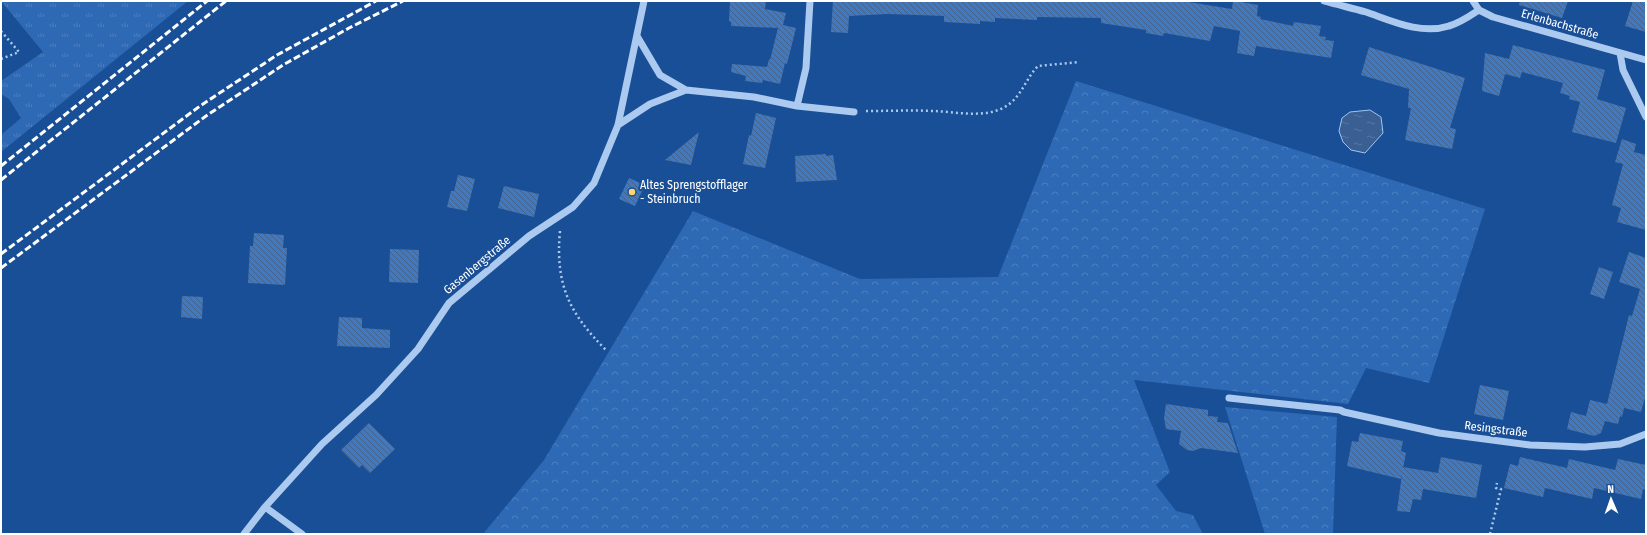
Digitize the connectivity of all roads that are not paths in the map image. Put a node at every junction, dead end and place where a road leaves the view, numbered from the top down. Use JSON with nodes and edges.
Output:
{"nodes":[{"id":1,"x":644,"y":1,"type":"edge"},
{"id":2,"x":810,"y":1,"type":"edge"},
{"id":3,"x":1324,"y":1,"type":"edge"},
{"id":4,"x":1473,"y":1,"type":"edge"},
{"id":5,"x":1479,"y":10,"type":"junction"},
{"id":6,"x":637,"y":36,"type":"junction"},
{"id":7,"x":1620,"y":53,"type":"junction"},
{"id":8,"x":1646,"y":60,"type":"edge"},
{"id":9,"x":686,"y":90,"type":"junction"},
{"id":10,"x":797,"y":106,"type":"junction"},
{"id":11,"x":854,"y":112,"type":"road end"},
{"id":12,"x":1646,"y":117,"type":"edge"},
{"id":13,"x":618,"y":125,"type":"junction"},
{"id":14,"x":1229,"y":398,"type":"dead end"},
{"id":15,"x":1646,"y":434,"type":"edge"},
{"id":16,"x":266,"y":507,"type":"junction"},
{"id":17,"x":244,"y":534,"type":"edge"},
{"id":18,"x":302,"y":534,"type":"edge"}],
"edges":[{"from":1,"to":6,"type":"street","name":"Gasenbergstraße"},
{"from":2,"to":10,"type":"street"},
{"from":3,"to":5,"type":"street"},
{"from":4,"to":5,"type":"street"},
{"from":5,"to":7,"type":"street","name":"Erlenbachstraße"},
{"from":6,"to":9,"type":"street"},
{"from":6,"to":13,"type":"street","name":"Gasenbergstraße"},
{"from":7,"to":8,"type":"street","name":"Erlenbachstraße"},
{"from":7,"to":12,"type":"street"},
{"from":9,"to":10,"type":"street"},
{"from":9,"to":13,"type":"street"},
{"from":10,"to":11,"type":"street"},
{"from":13,"to":16,"type":"street","name":"Gasenbergstraße"},
{"from":14,"to":15,"type":"street","name":"Resingstraße"},
{"from":16,"to":17,"type":"street","name":"Gasenbergstraße"},
{"from":16,"to":18,"type":"street"}]}
